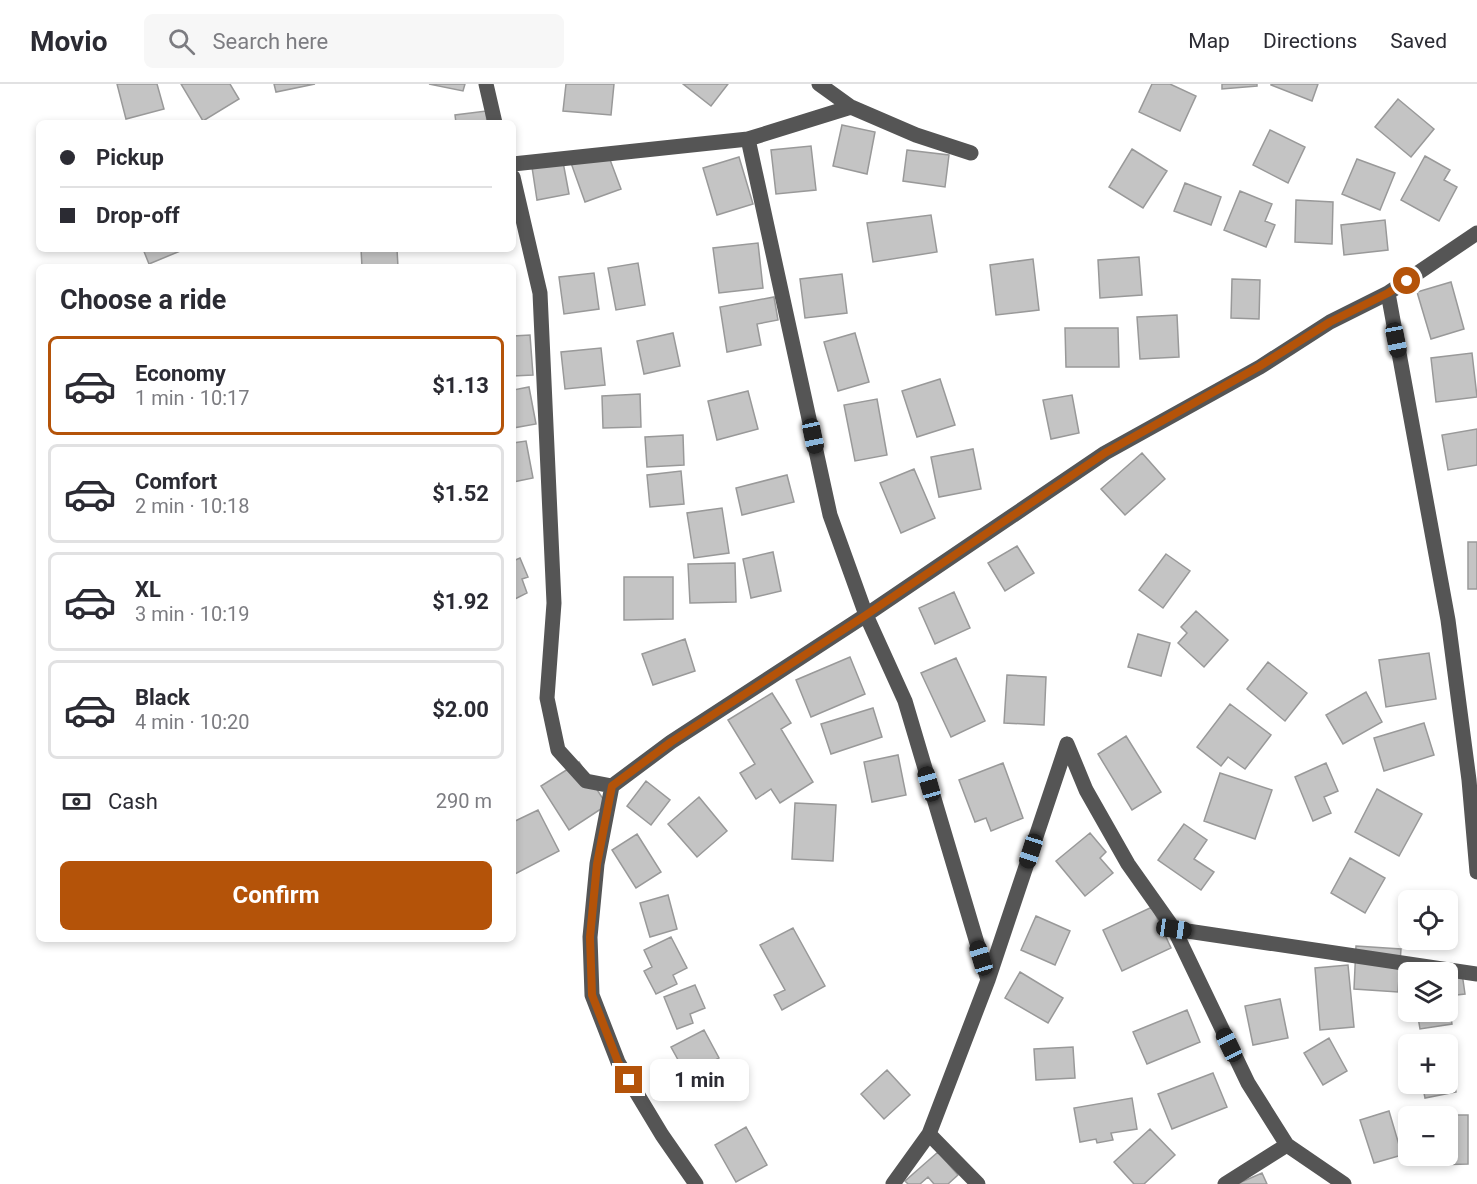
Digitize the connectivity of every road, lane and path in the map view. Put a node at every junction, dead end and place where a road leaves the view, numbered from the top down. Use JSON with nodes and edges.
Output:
{"nodes":[{"id":1,"x":486,"y":84,"type":"edge"},
{"id":2,"x":819,"y":84,"type":"edge"},
{"id":3,"x":835,"y":89,"type":"edge"},
{"id":4,"x":851,"y":107,"type":"junction"},
{"id":5,"x":494,"y":120,"type":"edge"},
{"id":6,"x":748,"y":139,"type":"junction"},
{"id":7,"x":971,"y":153,"type":"dead end"},
{"id":8,"x":516,"y":164,"type":"edge"},
{"id":9,"x":516,"y":190,"type":"edge"},
{"id":10,"x":1477,"y":233,"type":"edge"},
{"id":11,"x":1388,"y":293,"type":"junction"},
{"id":12,"x":866,"y":615,"type":"junction"},
{"id":13,"x":612,"y":786,"type":"junction"},
{"id":14,"x":1477,"y":872,"type":"edge"},
{"id":15,"x":1174,"y":929,"type":"junction"},
{"id":16,"x":1477,"y":974,"type":"edge"},
{"id":17,"x":988,"y":980,"type":"junction"},
{"id":18,"x":929,"y":1134,"type":"junction"},
{"id":19,"x":1287,"y":1145,"type":"junction"},
{"id":20,"x":696,"y":1184,"type":"edge"},
{"id":21,"x":892,"y":1184,"type":"edge"},
{"id":22,"x":978,"y":1184,"type":"edge"},
{"id":23,"x":1225,"y":1184,"type":"edge"},
{"id":24,"x":1344,"y":1184,"type":"edge"}],
"edges":[{"from":1,"to":5,"type":"street"},
{"from":2,"to":3,"type":"street"},
{"from":3,"to":4,"type":"street"},
{"from":4,"to":6,"type":"street"},
{"from":4,"to":7,"type":"street"},
{"from":6,"to":8,"type":"street"},
{"from":6,"to":12,"type":"street"},
{"from":9,"to":13,"type":"street"},
{"from":10,"to":11,"type":"street"},
{"from":11,"to":12,"type":"street"},
{"from":11,"to":14,"type":"street"},
{"from":12,"to":13,"type":"street"},
{"from":12,"to":17,"type":"street"},
{"from":13,"to":20,"type":"street"},
{"from":15,"to":16,"type":"street"},
{"from":15,"to":17,"type":"street"},
{"from":15,"to":19,"type":"street"},
{"from":17,"to":18,"type":"street"},
{"from":18,"to":21,"type":"street"},
{"from":18,"to":22,"type":"street"},
{"from":19,"to":23,"type":"street"},
{"from":19,"to":24,"type":"street"}]}
